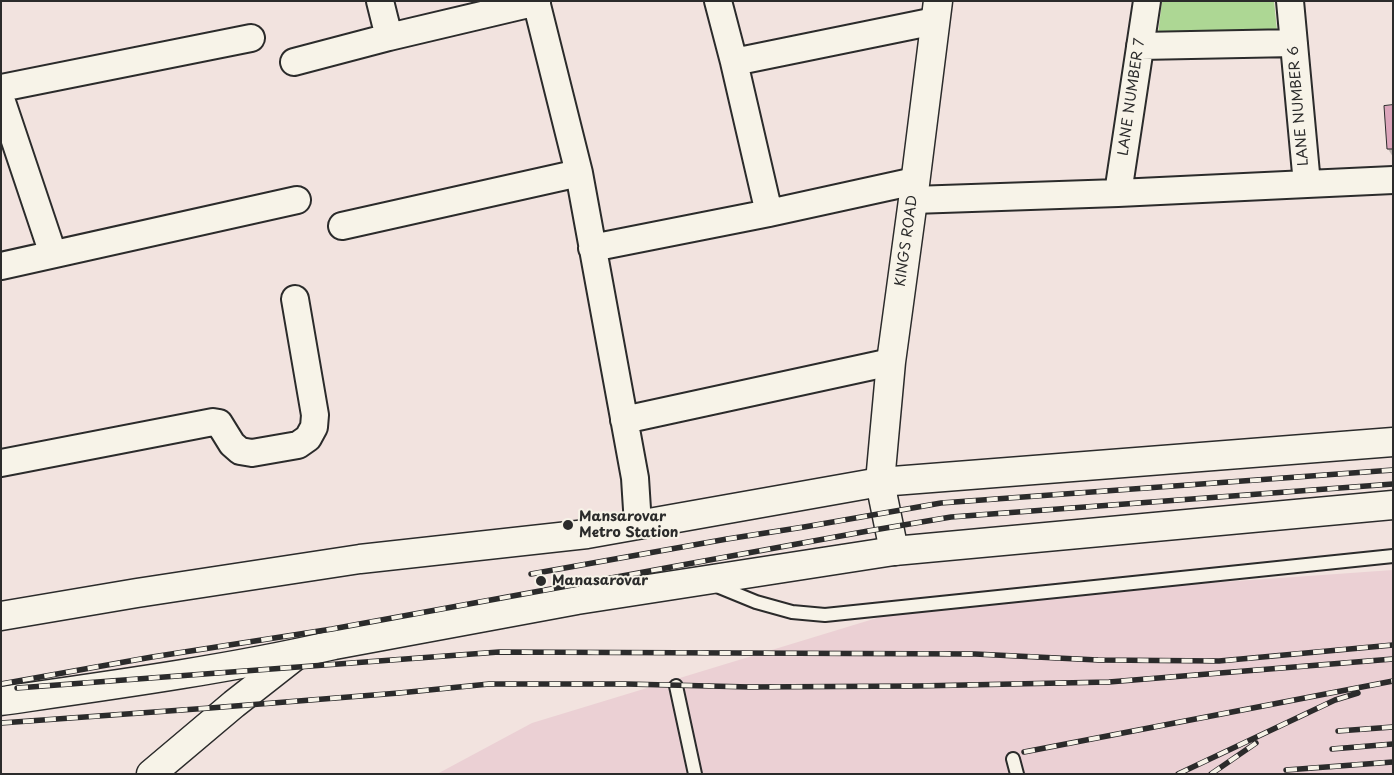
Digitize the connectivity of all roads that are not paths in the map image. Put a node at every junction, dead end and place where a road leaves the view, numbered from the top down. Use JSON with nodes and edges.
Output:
{"nodes":[{"id":1,"x":380,"y":1,"type":"edge"},
{"id":2,"x":718,"y":1,"type":"edge"},
{"id":3,"x":1147,"y":1,"type":"edge"},
{"id":4,"x":1290,"y":1,"type":"edge"},
{"id":5,"x":536,"y":2,"type":"edge"},
{"id":6,"x":936,"y":11,"type":"edge"},
{"id":7,"x":389,"y":37,"type":"junction"},
{"id":8,"x":251,"y":38,"type":"dead end"},
{"id":9,"x":1294,"y":43,"type":"junction"},
{"id":10,"x":1140,"y":46,"type":"junction"},
{"id":11,"x":294,"y":62,"type":"dead end"},
{"id":12,"x":734,"y":62,"type":"junction"},
{"id":13,"x":1,"y":88,"type":"edge"},
{"id":14,"x":1,"y":99,"type":"edge"},
{"id":15,"x":579,"y":172,"type":"junction"},
{"id":16,"x":1393,"y":180,"type":"edge"},
{"id":17,"x":1307,"y":184,"type":"junction"},
{"id":18,"x":914,"y":191,"type":"junction"},
{"id":19,"x":1118,"y":193,"type":"junction"},
{"id":20,"x":298,"y":200,"type":"dead end"},
{"id":21,"x":769,"y":213,"type":"junction"},
{"id":22,"x":342,"y":226,"type":"dead end"},
{"id":23,"x":592,"y":248,"type":"junction"},
{"id":24,"x":53,"y":254,"type":"junction"},
{"id":25,"x":1,"y":266,"type":"edge"},
{"id":26,"x":295,"y":299,"type":"dead end"},
{"id":27,"x":891,"y":362,"type":"junction"},
{"id":28,"x":624,"y":420,"type":"junction"},
{"id":29,"x":1393,"y":442,"type":"edge"},
{"id":30,"x":1,"y":463,"type":"edge"},
{"id":31,"x":880,"y":482,"type":"junction"},
{"id":32,"x":1393,"y":505,"type":"edge"},
{"id":33,"x":638,"y":525,"type":"junction"},
{"id":34,"x":894,"y":551,"type":"junction"},
{"id":35,"x":1393,"y":556,"type":"edge"},
{"id":36,"x":703,"y":581,"type":"junction"},
{"id":37,"x":1,"y":616,"type":"edge"},
{"id":38,"x":299,"y":653,"type":"junction"},
{"id":39,"x":676,"y":686,"type":"dead end"},
{"id":40,"x":1,"y":701,"type":"edge"},
{"id":41,"x":1013,"y":760,"type":"dead end"},
{"id":42,"x":151,"y":774,"type":"edge"},
{"id":43,"x":695,"y":774,"type":"edge"},
{"id":44,"x":1017,"y":774,"type":"edge"}],
"edges":[{"from":1,"to":7,"type":"street"},
{"from":2,"to":12,"type":"street"},
{"from":3,"to":10,"type":"street","name":"LANE NUMBER 7"},
{"from":4,"to":9,"type":"street","name":"LANE NUMBER 6"},
{"from":5,"to":7,"type":"street"},
{"from":5,"to":15,"type":"street"},
{"from":6,"to":12,"type":"street"},
{"from":6,"to":18,"type":"main road","name":"KINGS ROAD"},
{"from":7,"to":11,"type":"street"},
{"from":8,"to":13,"type":"street"},
{"from":9,"to":10,"type":"street"},
{"from":9,"to":17,"type":"street","name":"LANE NUMBER 6"},
{"from":10,"to":19,"type":"street","name":"LANE NUMBER 7"},
{"from":12,"to":21,"type":"street"},
{"from":14,"to":24,"type":"street"},
{"from":15,"to":22,"type":"street"},
{"from":15,"to":23,"type":"street"},
{"from":16,"to":17,"type":"street","name":"LANE NUMBER 6"},
{"from":17,"to":19,"type":"street"},
{"from":18,"to":19,"type":"street"},
{"from":18,"to":21,"type":"street"},
{"from":18,"to":27,"type":"main road","name":"KINGS ROAD"},
{"from":20,"to":24,"type":"street"},
{"from":21,"to":23,"type":"street"},
{"from":23,"to":28,"type":"street"},
{"from":24,"to":25,"type":"street"},
{"from":26,"to":30,"type":"street"},
{"from":27,"to":28,"type":"street"},
{"from":27,"to":31,"type":"main road","name":"KINGS ROAD"},
{"from":28,"to":33,"type":"street"},
{"from":29,"to":31,"type":"main road"},
{"from":31,"to":33,"type":"main road"},
{"from":31,"to":34,"type":"main road","name":"KINGS ROAD"},
{"from":32,"to":34,"type":"main road"},
{"from":33,"to":37,"type":"main road"},
{"from":34,"to":36,"type":"main road"},
{"from":35,"to":36,"type":"lane"},
{"from":36,"to":38,"type":"main road"},
{"from":38,"to":40,"type":"main road"},
{"from":38,"to":42,"type":"main road"},
{"from":39,"to":43,"type":"lane"},
{"from":41,"to":44,"type":"lane"}]}
